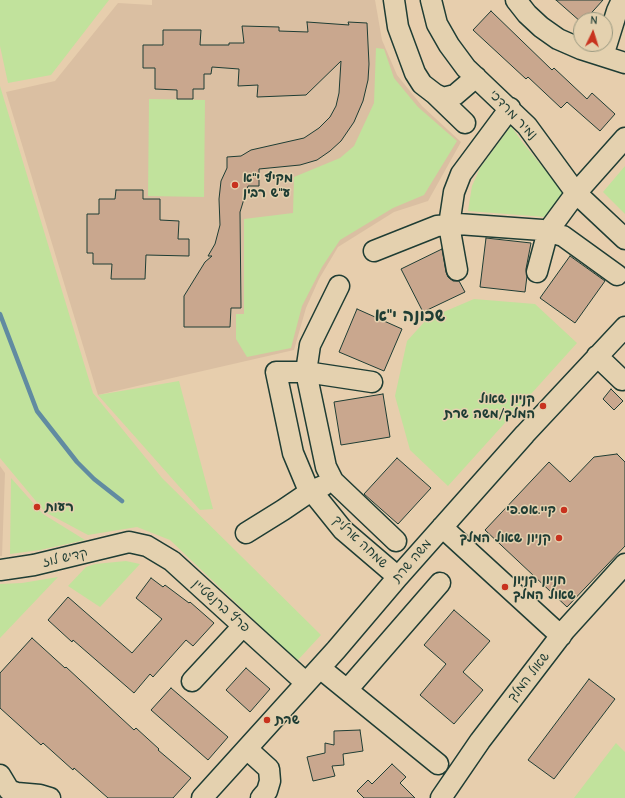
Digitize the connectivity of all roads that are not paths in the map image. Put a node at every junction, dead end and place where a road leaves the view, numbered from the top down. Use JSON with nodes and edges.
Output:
{"nodes":[{"id":1,"x":394,"y":0,"type":"edge"},
{"id":2,"x":431,"y":0,"type":"edge"},
{"id":3,"x":516,"y":0,"type":"edge"},
{"id":4,"x":622,"y":0,"type":"edge"},
{"id":5,"x":604,"y":56,"type":"junction"},
{"id":6,"x":625,"y":63,"type":"edge"},
{"id":7,"x":476,"y":77,"type":"junction"},
{"id":8,"x":435,"y":94,"type":"junction"},
{"id":9,"x":510,"y":108,"type":"junction"},
{"id":10,"x":465,"y":123,"type":"dead end"},
{"id":11,"x":625,"y":138,"type":"edge"},
{"id":12,"x":576,"y":193,"type":"junction"},
{"id":13,"x":449,"y":225,"type":"junction"},
{"id":14,"x":548,"y":232,"type":"junction"},
{"id":15,"x":625,"y":239,"type":"edge"},
{"id":16,"x":374,"y":251,"type":"dead end"},
{"id":17,"x":457,"y":270,"type":"dead end"},
{"id":18,"x":537,"y":272,"type":"dead end"},
{"id":19,"x":617,"y":276,"type":"dead end"},
{"id":20,"x":339,"y":286,"type":"dead end"},
{"id":21,"x":625,"y":327,"type":"edge"},
{"id":22,"x":597,"y":356,"type":"junction"},
{"id":23,"x":306,"y":372,"type":"junction"},
{"id":24,"x":622,"y":380,"type":"dead end"},
{"id":25,"x":372,"y":382,"type":"dead end"},
{"id":26,"x":333,"y":481,"type":"junction"},
{"id":27,"x":311,"y":491,"type":"junction"},
{"id":28,"x":442,"y":527,"type":"junction"},
{"id":29,"x":246,"y":532,"type":"dead end"},
{"id":30,"x":396,"y":541,"type":"dead end"},
{"id":31,"x":129,"y":542,"type":"joint"},
{"id":32,"x":625,"y":564,"type":"edge"},
{"id":33,"x":0,"y":570,"type":"edge"},
{"id":34,"x":398,"y":577,"type":"junction"},
{"id":35,"x":625,"y":582,"type":"edge"},
{"id":36,"x":440,"y":583,"type":"dead end"},
{"id":37,"x":243,"y":626,"type":"junction"},
{"id":38,"x":561,"y":636,"type":"junction"},
{"id":39,"x":320,"y":668,"type":"junction"},
{"id":40,"x":192,"y":681,"type":"dead end"},
{"id":41,"x":306,"y":683,"type":"junction"},
{"id":42,"x":347,"y":690,"type":"junction"},
{"id":43,"x":247,"y":748,"type":"junction"},
{"id":44,"x":438,"y":764,"type":"dead end"},
{"id":45,"x":6,"y":788,"type":"edge"},
{"id":46,"x":50,"y":798,"type":"edge"},
{"id":47,"x":202,"y":798,"type":"edge"},
{"id":48,"x":261,"y":798,"type":"edge"},
{"id":49,"x":441,"y":798,"type":"edge"},
{"id":50,"x":456,"y":798,"type":"edge"}],
"edges":[{"from":1,"to":8,"type":"street"},
{"from":2,"to":7,"type":"street","name":"נמיר מרדכי"},
{"from":3,"to":5,"type":"street"},
{"from":4,"to":5,"type":"street"},
{"from":5,"to":6,"type":"street"},
{"from":7,"to":8,"type":"street"},
{"from":7,"to":9,"type":"street","name":"נמיר מרדכי"},
{"from":8,"to":10,"type":"street"},
{"from":9,"to":12,"type":"street","name":"נמיר מרדכי"},
{"from":9,"to":13,"type":"street"},
{"from":11,"to":12,"type":"street"},
{"from":12,"to":14,"type":"street"},
{"from":12,"to":15,"type":"street","name":"נמיר מרדכי"},
{"from":13,"to":14,"type":"street"},
{"from":13,"to":16,"type":"street"},
{"from":13,"to":17,"type":"street"},
{"from":14,"to":18,"type":"street"},
{"from":14,"to":19,"type":"street"},
{"from":20,"to":23,"type":"street"},
{"from":21,"to":22,"type":"street","name":"משה שרת"},
{"from":22,"to":24,"type":"street"},
{"from":22,"to":28,"type":"street","name":"משה שרת"},
{"from":23,"to":25,"type":"street"},
{"from":23,"to":26,"type":"street"},
{"from":23,"to":27,"type":"street","name":"שמחה ארליך"},
{"from":26,"to":27,"type":"street"},
{"from":26,"to":30,"type":"street"},
{"from":27,"to":29,"type":"street"},
{"from":27,"to":34,"type":"street","name":"שמחה ארליך"},
{"from":28,"to":34,"type":"street","name":"משה שרת"},
{"from":28,"to":38,"type":"street"},
{"from":31,"to":33,"type":"street","name":"קדיש לוז"},
{"from":31,"to":37,"type":"street","name":"פרץ ברנשטיין"},
{"from":32,"to":38,"type":"street","name":"שאול המלך"},
{"from":34,"to":39,"type":"street","name":"משה שרת"},
{"from":35,"to":50,"type":"street","name":"שאול המלך"},
{"from":36,"to":42,"type":"street"},
{"from":37,"to":40,"type":"street"},
{"from":37,"to":41,"type":"street","name":"פרץ ברנשטיין"},
{"from":38,"to":49,"type":"street","name":"שאול המלך"},
{"from":39,"to":41,"type":"street","name":"משה שרת"},
{"from":39,"to":42,"type":"street"},
{"from":41,"to":43,"type":"street","name":"משה שרת"},
{"from":42,"to":44,"type":"street"},
{"from":43,"to":47,"type":"street","name":"משה שרת"},
{"from":43,"to":48,"type":"street"},
{"from":45,"to":46,"type":"street"}]}
